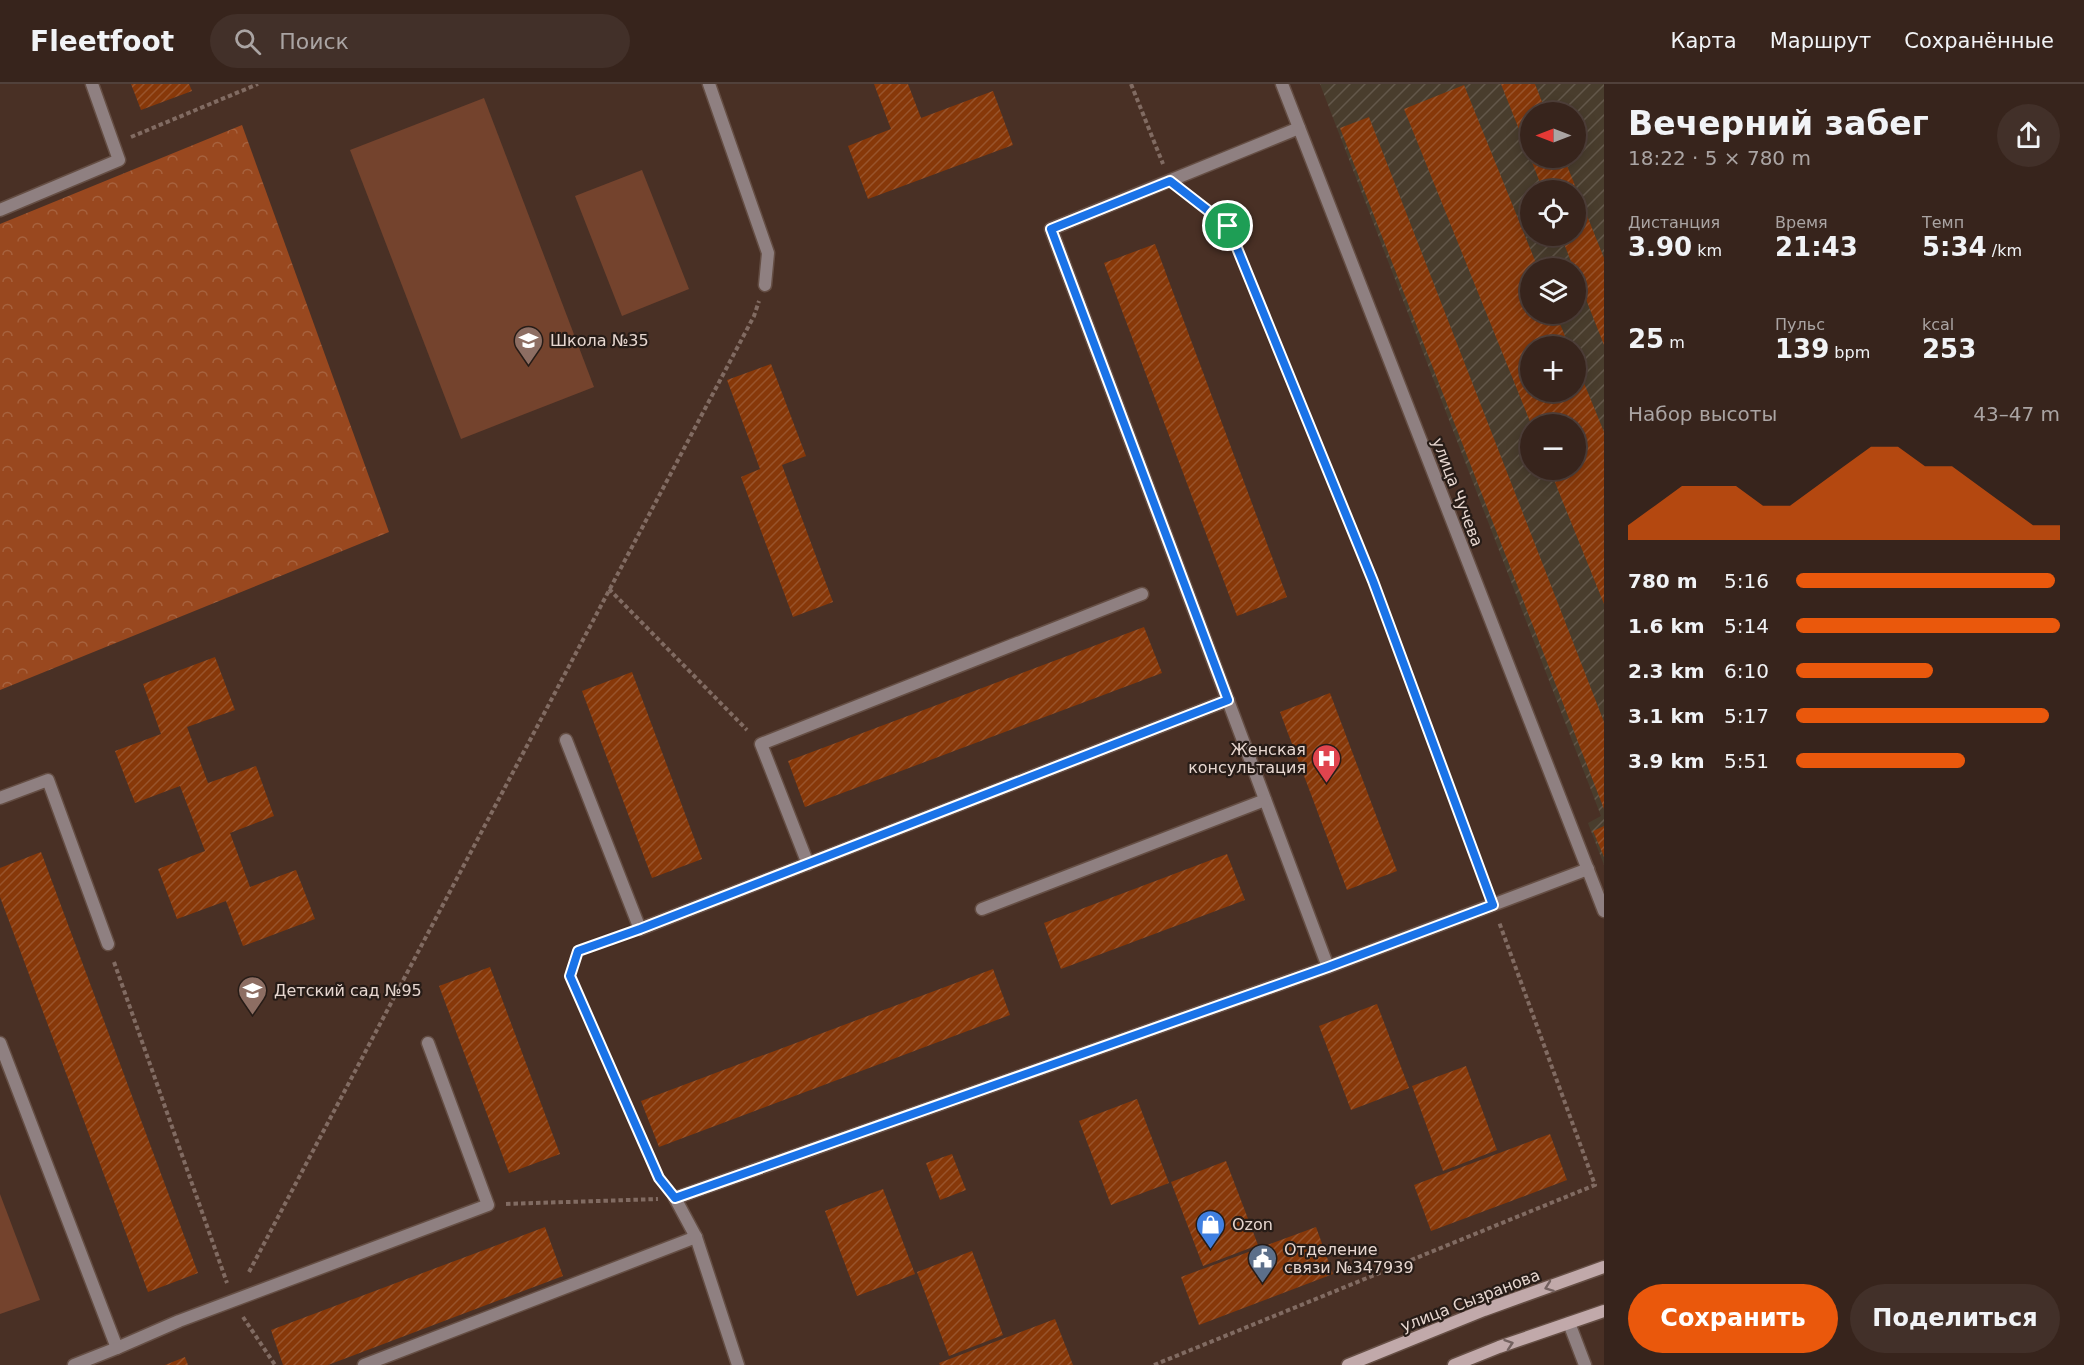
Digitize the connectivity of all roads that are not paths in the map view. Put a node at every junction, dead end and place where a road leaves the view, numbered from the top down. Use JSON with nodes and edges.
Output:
{"nodes":[{"id":1,"x":92,"y":84,"type":"edge"},
{"id":2,"x":709,"y":84,"type":"edge"},
{"id":3,"x":1282,"y":84,"type":"edge"},
{"id":4,"x":1299,"y":128,"type":"junction"},
{"id":5,"x":0,"y":210,"type":"edge"},
{"id":6,"x":765,"y":285,"type":"road end"},
{"id":7,"x":1142,"y":594,"type":"dead end"},
{"id":8,"x":1228,"y":700,"type":"junction"},
{"id":9,"x":566,"y":740,"type":"dead end"},
{"id":10,"x":0,"y":798,"type":"edge"},
{"id":11,"x":1265,"y":800,"type":"junction"},
{"id":12,"x":808,"y":864,"type":"junction"},
{"id":13,"x":1588,"y":869,"type":"junction"},
{"id":14,"x":982,"y":909,"type":"dead end"},
{"id":15,"x":1604,"y":911,"type":"edge"},
{"id":16,"x":108,"y":944,"type":"road end"},
{"id":17,"x":1328,"y":967,"type":"junction"},
{"id":18,"x":0,"y":1043,"type":"edge"},
{"id":19,"x":428,"y":1043,"type":"dead end"},
{"id":20,"x":696,"y":1237,"type":"junction"},
{"id":21,"x":1604,"y":1267,"type":"edge"},
{"id":22,"x":1604,"y":1311,"type":"edge"},
{"id":23,"x":1569,"y":1323,"type":"junction"},
{"id":24,"x":117,"y":1348,"type":"junction"},
{"id":25,"x":74,"y":1365,"type":"edge"},
{"id":26,"x":364,"y":1365,"type":"edge"},
{"id":27,"x":738,"y":1365,"type":"edge"},
{"id":28,"x":1348,"y":1365,"type":"edge"},
{"id":29,"x":1454,"y":1365,"type":"edge"},
{"id":30,"x":1585,"y":1365,"type":"edge"}],
"edges":[{"from":1,"to":5,"type":"street"},
{"from":2,"to":6,"type":"street"},
{"from":3,"to":4,"type":"street","name":"улица Чучева"},
{"from":4,"to":8,"type":"street"},
{"from":4,"to":13,"type":"street","name":"улица Чучева"},
{"from":7,"to":12,"type":"street"},
{"from":8,"to":11,"type":"street"},
{"from":8,"to":12,"type":"street"},
{"from":9,"to":12,"type":"street"},
{"from":10,"to":16,"type":"street"},
{"from":11,"to":14,"type":"street"},
{"from":11,"to":17,"type":"street"},
{"from":13,"to":15,"type":"street","name":"улица Чучева"},
{"from":13,"to":17,"type":"street"},
{"from":17,"to":20,"type":"street"},
{"from":18,"to":24,"type":"street"},
{"from":19,"to":24,"type":"street"},
{"from":20,"to":26,"type":"street"},
{"from":20,"to":27,"type":"street"},
{"from":21,"to":28,"type":"main road","name":"улица Сызранова","one_way":true},
{"from":22,"to":23,"type":"main road"},
{"from":29,"to":23,"type":"main road","one_way":true},
{"from":23,"to":30,"type":"street"},
{"from":24,"to":25,"type":"street"}]}
